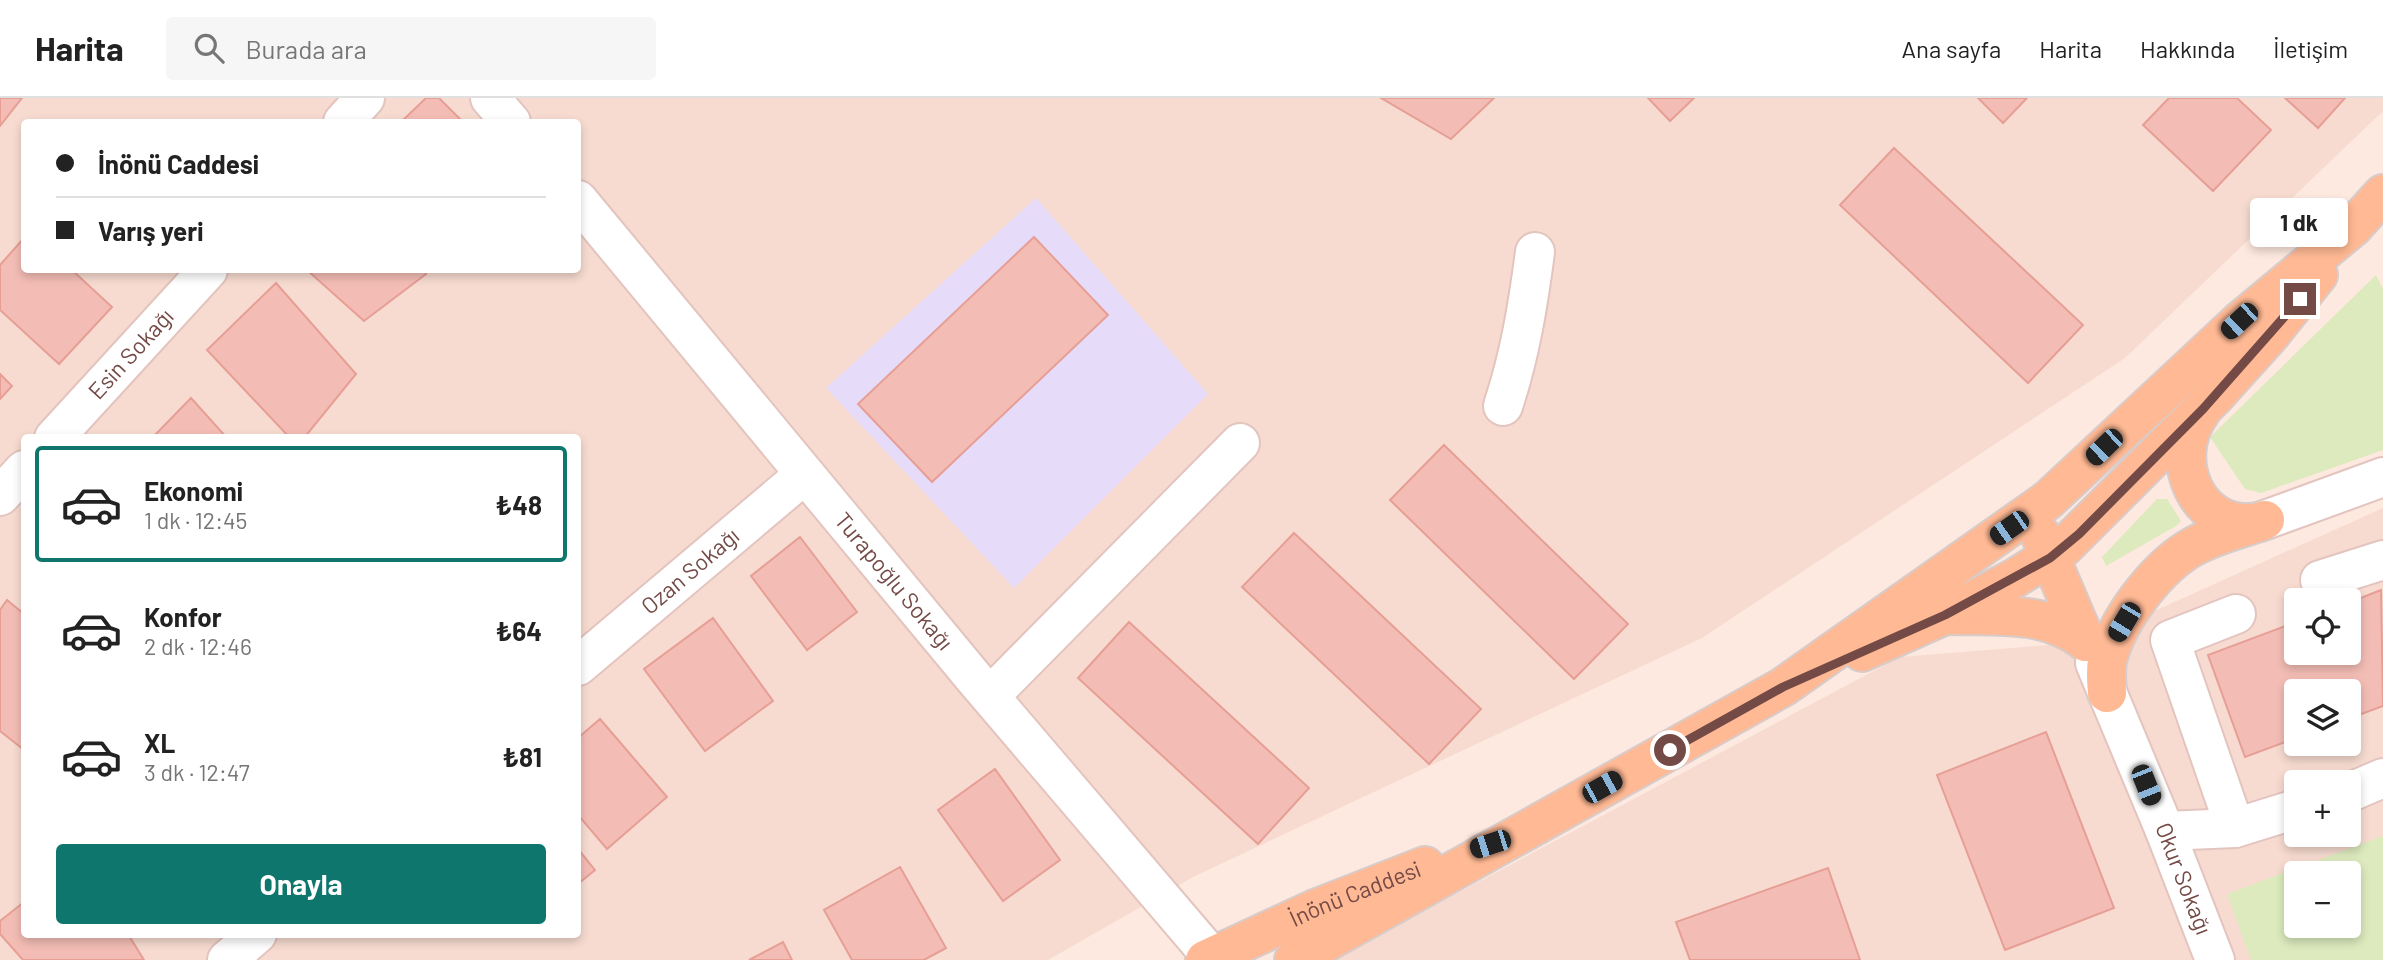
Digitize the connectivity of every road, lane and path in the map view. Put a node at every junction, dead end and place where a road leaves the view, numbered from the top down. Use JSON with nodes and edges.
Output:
{"nodes":[{"id":1,"x":365,"y":98,"type":"edge"},
{"id":2,"x":490,"y":98,"type":"edge"},
{"id":3,"x":346,"y":119,"type":"edge"},
{"id":4,"x":508,"y":119,"type":"edge"},
{"id":5,"x":2383,"y":194,"type":"edge"},
{"id":6,"x":581,"y":204,"type":"edge"},
{"id":7,"x":2353,"y":227,"type":"junction"},
{"id":8,"x":1535,"y":252,"type":"dead end"},
{"id":9,"x":205,"y":273,"type":"edge"},
{"id":10,"x":1503,"y":406,"type":"dead end"},
{"id":11,"x":2203,"y":409,"type":"junction"},
{"id":12,"x":58,"y":434,"type":"edge"},
{"id":13,"x":1240,"y":443,"type":"dead end"},
{"id":14,"x":21,"y":473,"type":"edge"},
{"id":15,"x":804,"y":475,"type":"junction"},
{"id":16,"x":2383,"y":477,"type":"edge"},
{"id":17,"x":0,"y":496,"type":"edge"},
{"id":18,"x":2030,"y":513,"type":"junction"},
{"id":19,"x":2265,"y":520,"type":"junction"},
{"id":20,"x":2050,"y":558,"type":"junction"},
{"id":21,"x":2383,"y":560,"type":"edge"},
{"id":22,"x":2320,"y":580,"type":"dead end"},
{"id":23,"x":2236,"y":614,"type":"dead end"},
{"id":24,"x":1945,"y":615,"type":"junction"},
{"id":25,"x":2086,"y":642,"type":"junction"},
{"id":26,"x":581,"y":663,"type":"edge"},
{"id":27,"x":1783,"y":687,"type":"junction"},
{"id":28,"x":2107,"y":693,"type":"junction"},
{"id":29,"x":990,"y":696,"type":"junction"},
{"id":30,"x":2383,"y":778,"type":"edge"},
{"id":31,"x":2361,"y":787,"type":"edge"},
{"id":32,"x":2284,"y":813,"type":"edge"},
{"id":33,"x":2235,"y":828,"type":"junction"},
{"id":34,"x":2165,"y":831,"type":"junction"},
{"id":35,"x":1512,"y":837,"type":"junction"},
{"id":36,"x":252,"y":938,"type":"edge"},
{"id":37,"x":1208,"y":959,"type":"edge"},
{"id":38,"x":227,"y":960,"type":"edge"},
{"id":39,"x":1294,"y":960,"type":"edge"},
{"id":40,"x":2215,"y":960,"type":"edge"}],
"edges":[{"from":1,"to":3,"type":"street"},
{"from":2,"to":4,"type":"street"},
{"from":5,"to":7,"type":"main road","name":"İnönü Caddesi"},
{"from":6,"to":15,"type":"street","name":"Turapoğlu Sokağı"},
{"from":7,"to":11,"type":"main road"},
{"from":7,"to":18,"type":"main road","name":"İnönü Caddesi"},
{"from":8,"to":10,"type":"street"},
{"from":9,"to":12,"type":"street","name":"Esin Sokağı"},
{"from":11,"to":19,"type":"main road"},
{"from":11,"to":20,"type":"main road"},
{"from":13,"to":29,"type":"street"},
{"from":14,"to":17,"type":"street"},
{"from":15,"to":26,"type":"street","name":"Ozan Sokağı"},
{"from":15,"to":29,"type":"street","name":"Turapoğlu Sokağı"},
{"from":16,"to":19,"type":"street"},
{"from":18,"to":20,"type":"main road"},
{"from":18,"to":27,"type":"main road","name":"İnönü Caddesi"},
{"from":19,"to":28,"type":"main road"},
{"from":20,"to":24,"type":"main road"},
{"from":20,"to":25,"type":"main road"},
{"from":21,"to":22,"type":"street"},
{"from":23,"to":33,"type":"street"},
{"from":24,"to":25,"type":"main road"},
{"from":24,"to":27,"type":"main road"},
{"from":25,"to":28,"type":"street","name":"Okur Sokağı"},
{"from":27,"to":35,"type":"main road","name":"İnönü Caddesi"},
{"from":28,"to":34,"type":"street","name":"Okur Sokağı"},
{"from":29,"to":37,"type":"street","name":"Turapoğlu Sokağı"},
{"from":30,"to":31,"type":"street"},
{"from":32,"to":33,"type":"street"},
{"from":33,"to":34,"type":"street"},
{"from":34,"to":40,"type":"street","name":"Okur Sokağı"},
{"from":35,"to":37,"type":"main road","name":"İnönü Caddesi"},
{"from":35,"to":39,"type":"main road","name":"İnönü Caddesi"},
{"from":36,"to":38,"type":"street"}]}
